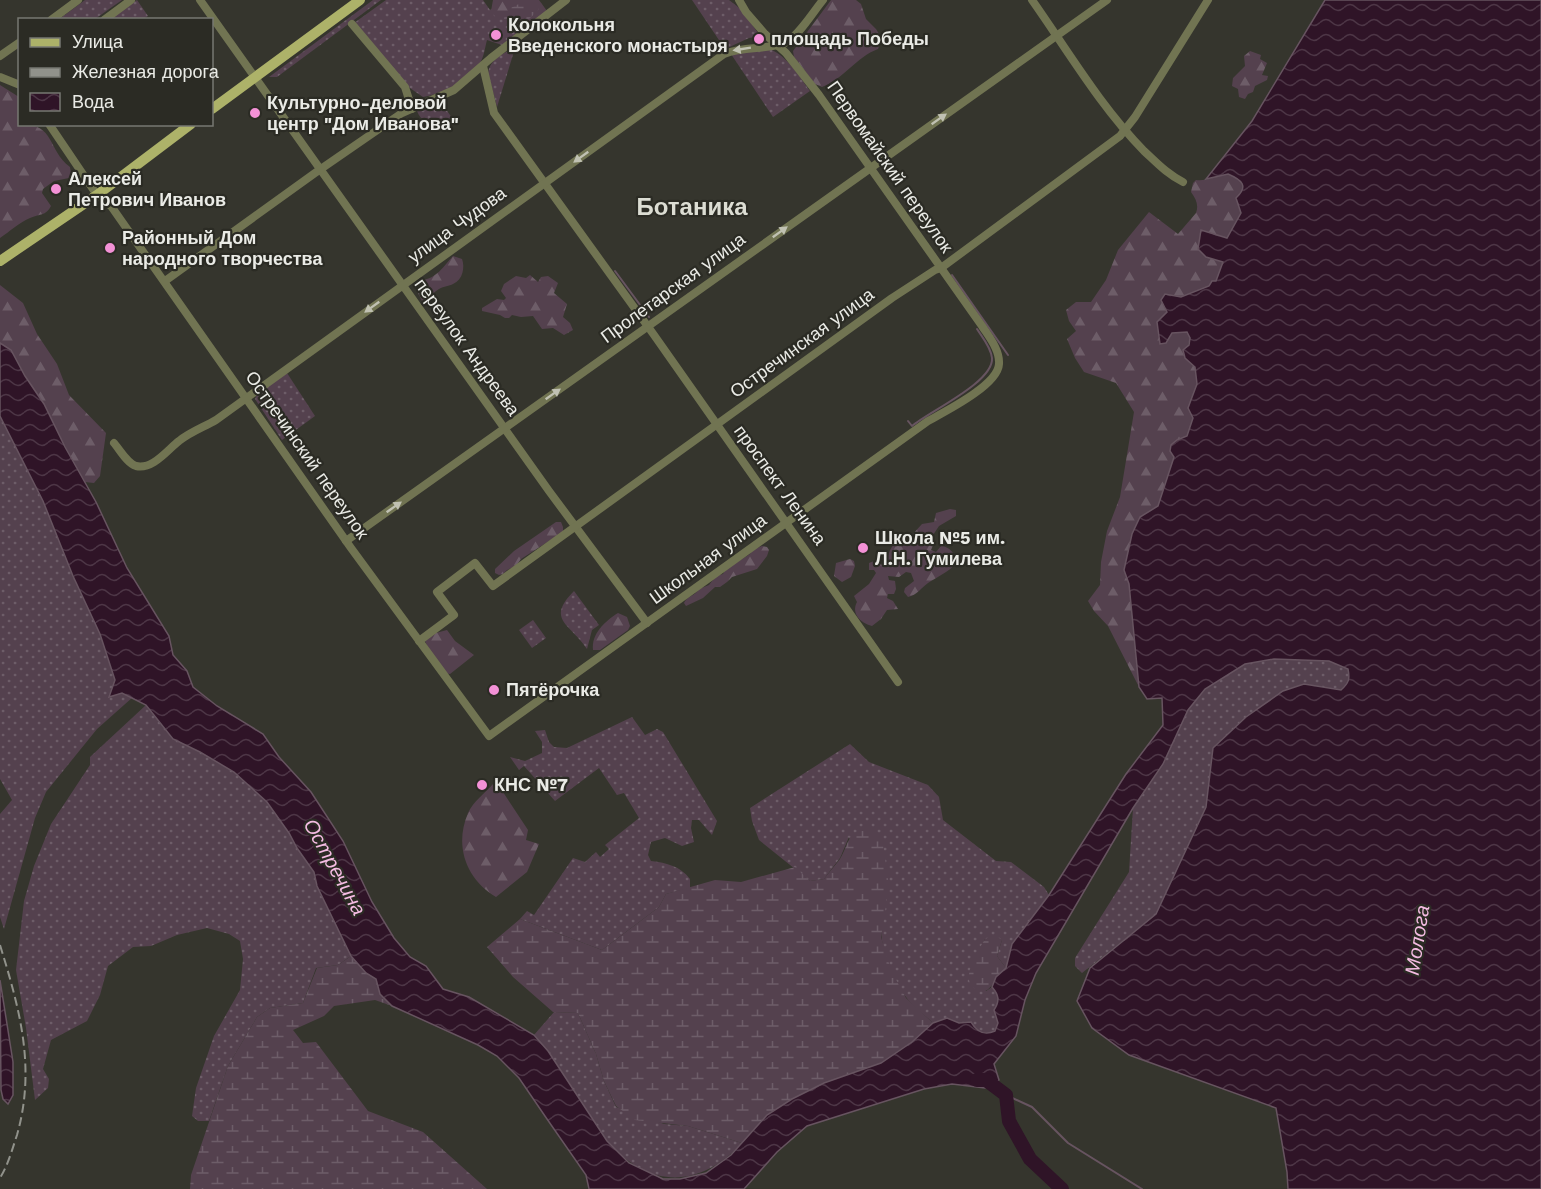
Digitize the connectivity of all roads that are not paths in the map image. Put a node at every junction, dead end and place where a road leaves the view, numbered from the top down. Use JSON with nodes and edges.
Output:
{"nodes":[{"id":1,"x":78,"y":0,"type":"edge"},
{"id":2,"x":131,"y":0,"type":"edge"},
{"id":3,"x":200,"y":0,"type":"edge"},
{"id":4,"x":360,"y":0,"type":"edge"},
{"id":5,"x":566,"y":0,"type":"edge"},
{"id":6,"x":739,"y":0,"type":"edge"},
{"id":7,"x":823,"y":0,"type":"edge"},
{"id":8,"x":1032,"y":0,"type":"edge"},
{"id":9,"x":1107,"y":0,"type":"edge"},
{"id":10,"x":1208,"y":0,"type":"edge"},
{"id":11,"x":54,"y":18,"type":"edge"},
{"id":12,"x":107,"y":18,"type":"edge"},
{"id":13,"x":212,"y":18,"type":"edge"},
{"id":14,"x":213,"y":19,"type":"edge"},
{"id":15,"x":352,"y":24,"type":"dead end"},
{"id":16,"x":1056,"y":37,"type":"junction"},
{"id":17,"x":18,"y":43,"type":"edge"},
{"id":18,"x":777,"y":45,"type":"junction"},
{"id":19,"x":0,"y":56,"type":"edge"},
{"id":20,"x":483,"y":66,"type":"junction"},
{"id":21,"x":0,"y":77,"type":"edge"},
{"id":22,"x":254,"y":78,"type":"junction"},
{"id":23,"x":18,"y":82,"type":"edge"},
{"id":24,"x":213,"y":108,"type":"edge"},
{"id":25,"x":412,"y":109,"type":"junction"},
{"id":26,"x":50,"y":126,"type":"edge"},
{"id":27,"x":188,"y":126,"type":"edge"},
{"id":28,"x":1124,"y":130,"type":"junction"},
{"id":29,"x":870,"y":168,"type":"junction"},
{"id":30,"x":320,"y":170,"type":"junction"},
{"id":31,"x":1183,"y":182,"type":"dead end"},
{"id":32,"x":545,"y":183,"type":"junction"},
{"id":33,"x":97,"y":195,"type":"junction"},
{"id":34,"x":0,"y":261,"type":"edge"},
{"id":35,"x":941,"y":268,"type":"junction"},
{"id":36,"x":165,"y":281,"type":"junction"},
{"id":37,"x":402,"y":285,"type":"junction"},
{"id":38,"x":648,"y":327,"type":"junction"},
{"id":39,"x":999,"y":363,"type":"joint"},
{"id":40,"x":246,"y":398,"type":"junction"},
{"id":41,"x":717,"y":425,"type":"junction"},
{"id":42,"x":505,"y":428,"type":"junction"},
{"id":43,"x":114,"y":443,"type":"dead end"},
{"id":44,"x":787,"y":523,"type":"junction"},
{"id":45,"x":575,"y":527,"type":"junction"},
{"id":46,"x":346,"y":541,"type":"junction"},
{"id":47,"x":647,"y":623,"type":"junction"},
{"id":48,"x":419,"y":641,"type":"junction"},
{"id":49,"x":898,"y":682,"type":"dead end"},
{"id":50,"x":489,"y":736,"type":"joint"}],
"edges":[{"from":1,"to":11,"type":"street"},
{"from":2,"to":12,"type":"street"},
{"from":3,"to":13,"type":"street","name":"переулок Андреева"},
{"from":4,"to":22,"type":"main road"},
{"from":5,"to":20,"type":"street"},
{"from":6,"to":18,"type":"street","name":"Первомайский переулок"},
{"from":7,"to":18,"type":"street"},
{"from":8,"to":16,"type":"street"},
{"from":9,"to":16,"type":"street","name":"Пролетарская улица"},
{"from":10,"to":28,"type":"street","name":"Остречинская улица"},
{"from":14,"to":22,"type":"street","name":"переулок Андреева"},
{"from":15,"to":25,"type":"street"},
{"from":16,"to":28,"type":"street"},
{"from":29,"to":16,"type":"street","name":"Пролетарская улица","one_way":true},
{"from":17,"to":19,"type":"street"},
{"from":18,"to":29,"type":"street","name":"Первомайский переулок"},
{"from":18,"to":32,"type":"street","name":"улица Чудова","one_way":true},
{"from":20,"to":25,"type":"street"},
{"from":20,"to":32,"type":"street","name":"проспект Ленина"},
{"from":21,"to":23,"type":"street"},
{"from":22,"to":24,"type":"main road"},
{"from":22,"to":30,"type":"street","name":"переулок Андреева"},
{"from":25,"to":30,"type":"street"},
{"from":26,"to":33,"type":"street","name":"Остречинский переулок"},
{"from":27,"to":33,"type":"main road"},
{"from":28,"to":31,"type":"street"},
{"from":28,"to":35,"type":"street","name":"Остречинская улица"},
{"from":29,"to":35,"type":"street","name":"Первомайский переулок"},
{"from":38,"to":29,"type":"street","name":"Пролетарская улица","one_way":true},
{"from":30,"to":36,"type":"street"},
{"from":30,"to":37,"type":"street","name":"переулок Андреева"},
{"from":32,"to":37,"type":"street","name":"улица Чудова"},
{"from":32,"to":38,"type":"street","name":"проспект Ленина"},
{"from":33,"to":34,"type":"main road"},
{"from":33,"to":36,"type":"street","name":"Остречинский переулок"},
{"from":35,"to":39,"type":"street","name":"Первомайский переулок"},
{"from":35,"to":41,"type":"street","name":"Остречинская улица"},
{"from":36,"to":40,"type":"street","name":"Остречинский переулок"},
{"from":37,"to":40,"type":"street","name":"улица Чудова","one_way":true},
{"from":37,"to":42,"type":"street","name":"переулок Андреева"},
{"from":38,"to":41,"type":"street","name":"проспект Ленина"},
{"from":42,"to":38,"type":"street","name":"Пролетарская улица","one_way":true},
{"from":39,"to":44,"type":"street","name":"Школьная улица"},
{"from":40,"to":43,"type":"street","name":"улица Чудова"},
{"from":40,"to":46,"type":"street","name":"Остречинский переулок"},
{"from":41,"to":44,"type":"street","name":"проспект Ленина"},
{"from":41,"to":45,"type":"street","name":"Остречинская улица"},
{"from":42,"to":45,"type":"street","name":"переулок Андреева"},
{"from":46,"to":42,"type":"street","name":"Пролетарская улица","one_way":true},
{"from":44,"to":47,"type":"street","name":"Школьная улица"},
{"from":44,"to":49,"type":"street","name":"проспект Ленина"},
{"from":45,"to":47,"type":"street","name":"переулок Андреева"},
{"from":45,"to":48,"type":"street","name":"Остречинская улица"},
{"from":46,"to":48,"type":"street","name":"Остречинский переулок"},
{"from":47,"to":50,"type":"street","name":"Школьная улица"},
{"from":48,"to":50,"type":"street","name":"Остречинский переулок"}]}
